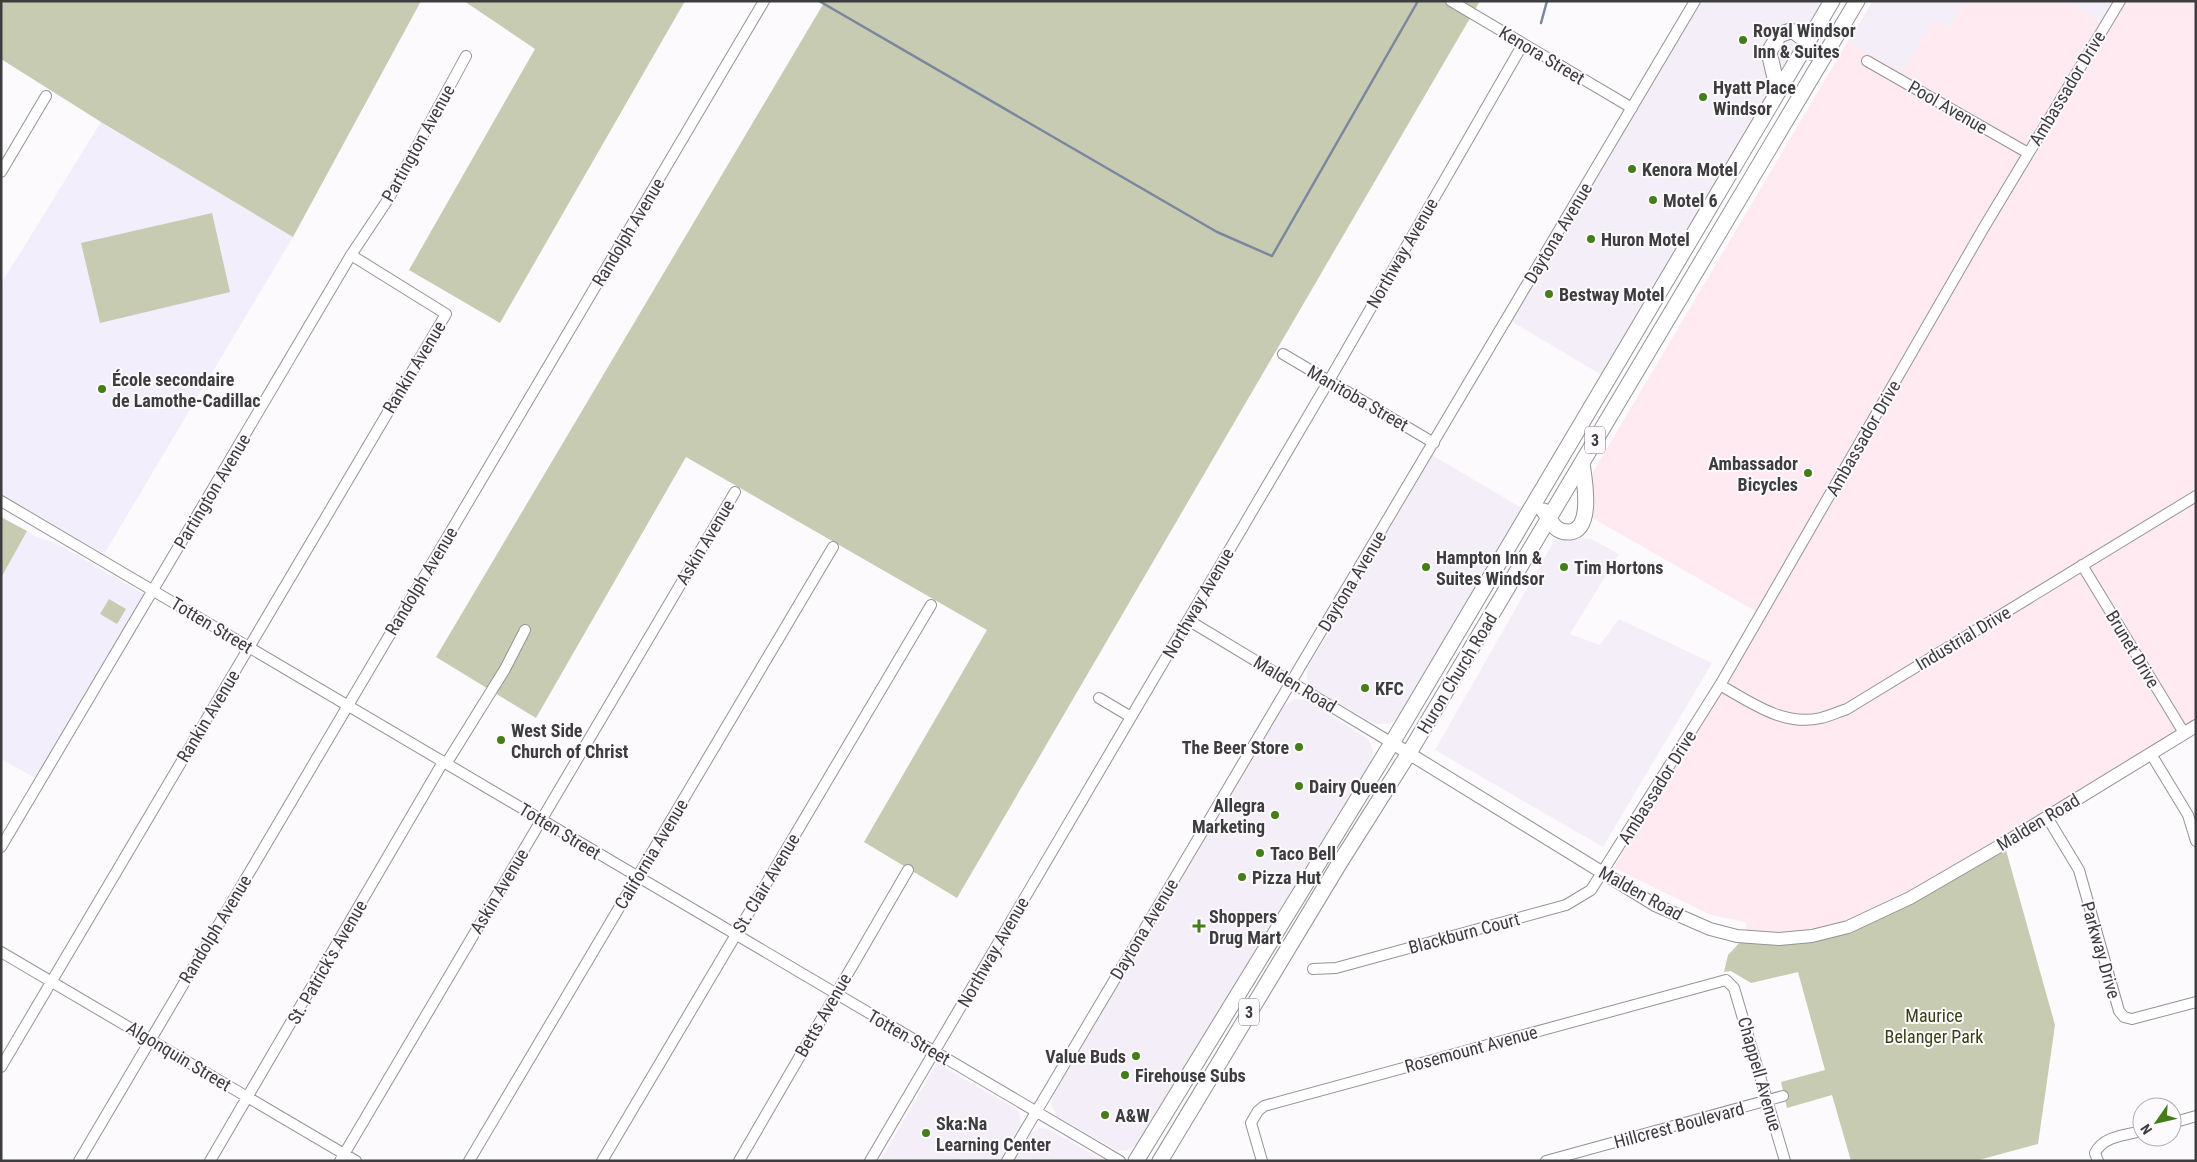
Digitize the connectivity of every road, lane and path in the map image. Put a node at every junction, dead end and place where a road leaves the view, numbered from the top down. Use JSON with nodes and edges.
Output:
{"nodes":[{"id":1,"x":764,"y":1,"type":"edge"},
{"id":2,"x":1451,"y":1,"type":"edge"},
{"id":3,"x":1695,"y":1,"type":"edge"},
{"id":4,"x":1832,"y":1,"type":"edge"},
{"id":5,"x":1857,"y":1,"type":"edge"},
{"id":6,"x":2120,"y":1,"type":"edge"},
{"id":7,"x":1808,"y":42,"type":"junction"},
{"id":8,"x":1523,"y":44,"type":"junction"},
{"id":9,"x":466,"y":56,"type":"dead end"},
{"id":10,"x":1867,"y":61,"type":"dead end"},
{"id":11,"x":1806,"y":87,"type":"junction"},
{"id":12,"x":46,"y":96,"type":"dead end"},
{"id":13,"x":1775,"y":97,"type":"junction"},
{"id":14,"x":1632,"y":108,"type":"junction"},
{"id":15,"x":2028,"y":153,"type":"junction"},
{"id":16,"x":1,"y":172,"type":"edge"},
{"id":17,"x":351,"y":255,"type":"junction"},
{"id":18,"x":1283,"y":354,"type":"dead end"},
{"id":19,"x":1328,"y":381,"type":"junction"},
{"id":20,"x":1434,"y":443,"type":"junction"},
{"id":21,"x":1582,"y":463,"type":"junction"},
{"id":22,"x":735,"y":492,"type":"dead end"},
{"id":23,"x":2196,"y":496,"type":"edge"},
{"id":24,"x":1536,"y":500,"type":"junction"},
{"id":25,"x":1,"y":501,"type":"edge"},
{"id":26,"x":1548,"y":519,"type":"junction"},
{"id":27,"x":833,"y":547,"type":"dead end"},
{"id":28,"x":2082,"y":565,"type":"junction"},
{"id":29,"x":153,"y":591,"type":"junction"},
{"id":30,"x":931,"y":605,"type":"dead end"},
{"id":31,"x":1188,"y":620,"type":"junction"},
{"id":32,"x":525,"y":630,"type":"dead end"},
{"id":33,"x":249,"y":647,"type":"junction"},
{"id":34,"x":1292,"y":683,"type":"junction"},
{"id":35,"x":1720,"y":684,"type":"junction"},
{"id":36,"x":1099,"y":698,"type":"dead end"},
{"id":37,"x":347,"y":705,"type":"junction"},
{"id":38,"x":1131,"y":717,"type":"junction"},
{"id":39,"x":2196,"y":726,"type":"edge"},
{"id":40,"x":2184,"y":733,"type":"junction"},
{"id":41,"x":1392,"y":743,"type":"junction"},
{"id":42,"x":1409,"y":753,"type":"junction"},
{"id":43,"x":2151,"y":754,"type":"junction"},
{"id":44,"x":445,"y":763,"type":"junction"},
{"id":45,"x":2047,"y":817,"type":"junction"},
{"id":46,"x":541,"y":820,"type":"junction"},
{"id":47,"x":2196,"y":842,"type":"edge"},
{"id":48,"x":1,"y":847,"type":"edge"},
{"id":49,"x":908,"y":870,"type":"dead end"},
{"id":50,"x":1602,"y":873,"type":"junction"},
{"id":51,"x":638,"y":877,"type":"junction"},
{"id":52,"x":736,"y":935,"type":"junction"},
{"id":53,"x":1,"y":952,"type":"edge"},
{"id":54,"x":1313,"y":969,"type":"dead end"},
{"id":55,"x":52,"y":981,"type":"junction"},
{"id":56,"x":1734,"y":988,"type":"joint"},
{"id":57,"x":836,"y":994,"type":"junction"},
{"id":58,"x":2196,"y":1002,"type":"edge"},
{"id":59,"x":150,"y":1039,"type":"junction"},
{"id":60,"x":934,"y":1052,"type":"junction"},
{"id":61,"x":1,"y":1067,"type":"edge"},
{"id":62,"x":1783,"y":1096,"type":"dead end"},
{"id":63,"x":247,"y":1097,"type":"junction"},
{"id":64,"x":1768,"y":1100,"type":"junction"},
{"id":65,"x":1036,"y":1111,"type":"junction"},
{"id":66,"x":2196,"y":1116,"type":"edge"},
{"id":67,"x":2182,"y":1120,"type":"edge"},
{"id":68,"x":2132,"y":1134,"type":"edge"},
{"id":69,"x":342,"y":1157,"type":"edge"},
{"id":70,"x":79,"y":1161,"type":"edge"},
{"id":71,"x":210,"y":1161,"type":"edge"},
{"id":72,"x":356,"y":1161,"type":"edge"},
{"id":73,"x":469,"y":1161,"type":"edge"},
{"id":74,"x":602,"y":1161,"type":"edge"},
{"id":75,"x":739,"y":1161,"type":"edge"},
{"id":76,"x":870,"y":1161,"type":"edge"},
{"id":77,"x":1007,"y":1161,"type":"edge"},
{"id":78,"x":1120,"y":1161,"type":"edge"},
{"id":79,"x":1136,"y":1161,"type":"edge"},
{"id":80,"x":1160,"y":1161,"type":"edge"},
{"id":81,"x":1262,"y":1161,"type":"edge"},
{"id":82,"x":1546,"y":1161,"type":"edge"},
{"id":83,"x":1785,"y":1161,"type":"edge"},
{"id":84,"x":2098,"y":1161,"type":"edge"}],
"edges":[{"from":1,"to":37,"type":"street","name":"Randolph Avenue"},
{"from":2,"to":8,"type":"street","name":"Kenora Street"},
{"from":3,"to":14,"type":"street","name":"Daytona Avenue"},
{"from":4,"to":7,"type":"highway","name":"Huron Church Road","number":"3"},
{"from":5,"to":11,"type":"highway","name":"Huron Church Road","number":"3"},
{"from":6,"to":15,"type":"street","name":"Ambassador Drive"},
{"from":7,"to":11,"type":"highway"},
{"from":7,"to":13,"type":"highway","name":"Huron Church Road","number":"3"},
{"from":7,"to":13,"type":"highway"},
{"from":8,"to":14,"type":"street","name":"Kenora Street"},
{"from":8,"to":19,"type":"street","name":"Northway Avenue"},
{"from":9,"to":17,"type":"street","name":"Partington Avenue"},
{"from":10,"to":15,"type":"street","name":"Pool Avenue"},
{"from":11,"to":21,"type":"highway","name":"Huron Church Road","number":"3"},
{"from":12,"to":16,"type":"street"},
{"from":13,"to":24,"type":"highway","name":"Huron Church Road","number":"3"},
{"from":14,"to":20,"type":"street","name":"Daytona Avenue"},
{"from":15,"to":35,"type":"street","name":"Ambassador Drive"},
{"from":17,"to":29,"type":"street","name":"Partington Avenue"},
{"from":17,"to":33,"type":"street","name":"Rankin Avenue"},
{"from":18,"to":19,"type":"street","name":"Manitoba Street"},
{"from":19,"to":20,"type":"street","name":"Manitoba Street"},
{"from":19,"to":31,"type":"street","name":"Northway Avenue"},
{"from":20,"to":34,"type":"street","name":"Daytona Avenue"},
{"from":21,"to":26,"type":"highway","name":"Huron Church Road","number":"3"},
{"from":21,"to":26,"type":"highway"},
{"from":22,"to":46,"type":"street","name":"Askin Avenue"},
{"from":23,"to":28,"type":"street","name":"Industrial Drive"},
{"from":24,"to":26,"type":"highway"},
{"from":24,"to":41,"type":"highway","name":"Huron Church Road","number":"3"},
{"from":25,"to":29,"type":"street","name":"Totten Street"},
{"from":26,"to":42,"type":"highway","name":"Huron Church Road","number":"3"},
{"from":27,"to":51,"type":"street","name":"California Avenue"},
{"from":28,"to":35,"type":"street","name":"Industrial Drive"},
{"from":28,"to":40,"type":"street","name":"Brunet Drive"},
{"from":29,"to":33,"type":"street","name":"Totten Street"},
{"from":29,"to":48,"type":"street","name":"Partington Avenue"},
{"from":30,"to":52,"type":"street","name":"St. Clair Avenue"},
{"from":31,"to":34,"type":"street","name":"Malden Road"},
{"from":31,"to":38,"type":"street","name":"Northway Avenue"},
{"from":32,"to":44,"type":"street","name":"St. Patrick's Avenue"},
{"from":33,"to":37,"type":"street","name":"Totten Street"},
{"from":33,"to":55,"type":"street","name":"Rankin Avenue"},
{"from":34,"to":41,"type":"street","name":"Malden Road"},
{"from":34,"to":65,"type":"street","name":"Daytona Avenue"},
{"from":35,"to":50,"type":"street","name":"Ambassador Drive"},
{"from":36,"to":38,"type":"street"},
{"from":37,"to":44,"type":"street","name":"Totten Street"},
{"from":37,"to":59,"type":"street","name":"Randolph Avenue"},
{"from":38,"to":60,"type":"street","name":"Northway Avenue"},
{"from":39,"to":40,"type":"main road","name":"Malden Road"},
{"from":40,"to":43,"type":"main road","name":"Malden Road"},
{"from":41,"to":42,"type":"main road","name":"Malden Road"},
{"from":41,"to":79,"type":"highway","name":"Huron Church Road","number":"3"},
{"from":42,"to":50,"type":"main road","name":"Malden Road"},
{"from":42,"to":80,"type":"highway","name":"Huron Church Road","number":"3"},
{"from":43,"to":45,"type":"main road","name":"Malden Road"},
{"from":43,"to":47,"type":"street"},
{"from":44,"to":46,"type":"street","name":"Totten Street"},
{"from":44,"to":63,"type":"street","name":"St. Patrick's Avenue"},
{"from":45,"to":50,"type":"main road","name":"Malden Road"},
{"from":45,"to":58,"type":"street","name":"Parkway Drive"},
{"from":46,"to":51,"type":"street","name":"Totten Street"},
{"from":46,"to":69,"type":"street","name":"Askin Avenue"},
{"from":49,"to":57,"type":"street","name":"Betts Avenue"},
{"from":50,"to":54,"type":"street","name":"Blackburn Court"},
{"from":51,"to":52,"type":"street","name":"Totten Street"},
{"from":51,"to":73,"type":"street","name":"California Avenue"},
{"from":52,"to":57,"type":"street","name":"Totten Street"},
{"from":52,"to":74,"type":"street","name":"St. Clair Avenue"},
{"from":53,"to":55,"type":"street","name":"Algonquin Street"},
{"from":55,"to":59,"type":"street","name":"Algonquin Street"},
{"from":55,"to":61,"type":"street","name":"Rankin Avenue"},
{"from":56,"to":64,"type":"street","name":"Chappell Avenue"},
{"from":56,"to":81,"type":"street","name":"Rosemount Avenue"},
{"from":57,"to":60,"type":"street","name":"Totten Street"},
{"from":57,"to":75,"type":"street","name":"Betts Avenue"},
{"from":59,"to":63,"type":"street","name":"Algonquin Street"},
{"from":59,"to":70,"type":"street","name":"Randolph Avenue"},
{"from":60,"to":65,"type":"street","name":"Totten Street"},
{"from":60,"to":76,"type":"street","name":"Northway Avenue"},
{"from":62,"to":64,"type":"street","name":"Hillcrest Boulevard"},
{"from":63,"to":69,"type":"street","name":"Algonquin Street"},
{"from":63,"to":71,"type":"street","name":"St. Patrick's Avenue"},
{"from":64,"to":82,"type":"street","name":"Hillcrest Boulevard"},
{"from":64,"to":83,"type":"street","name":"Chappell Avenue"},
{"from":65,"to":77,"type":"street","name":"Daytona Avenue"},
{"from":65,"to":78,"type":"street","name":"Totten Street"},
{"from":66,"to":67,"type":"street"},
{"from":68,"to":84,"type":"street"},
{"from":69,"to":72,"type":"street","name":"Algonquin Street"}]}
